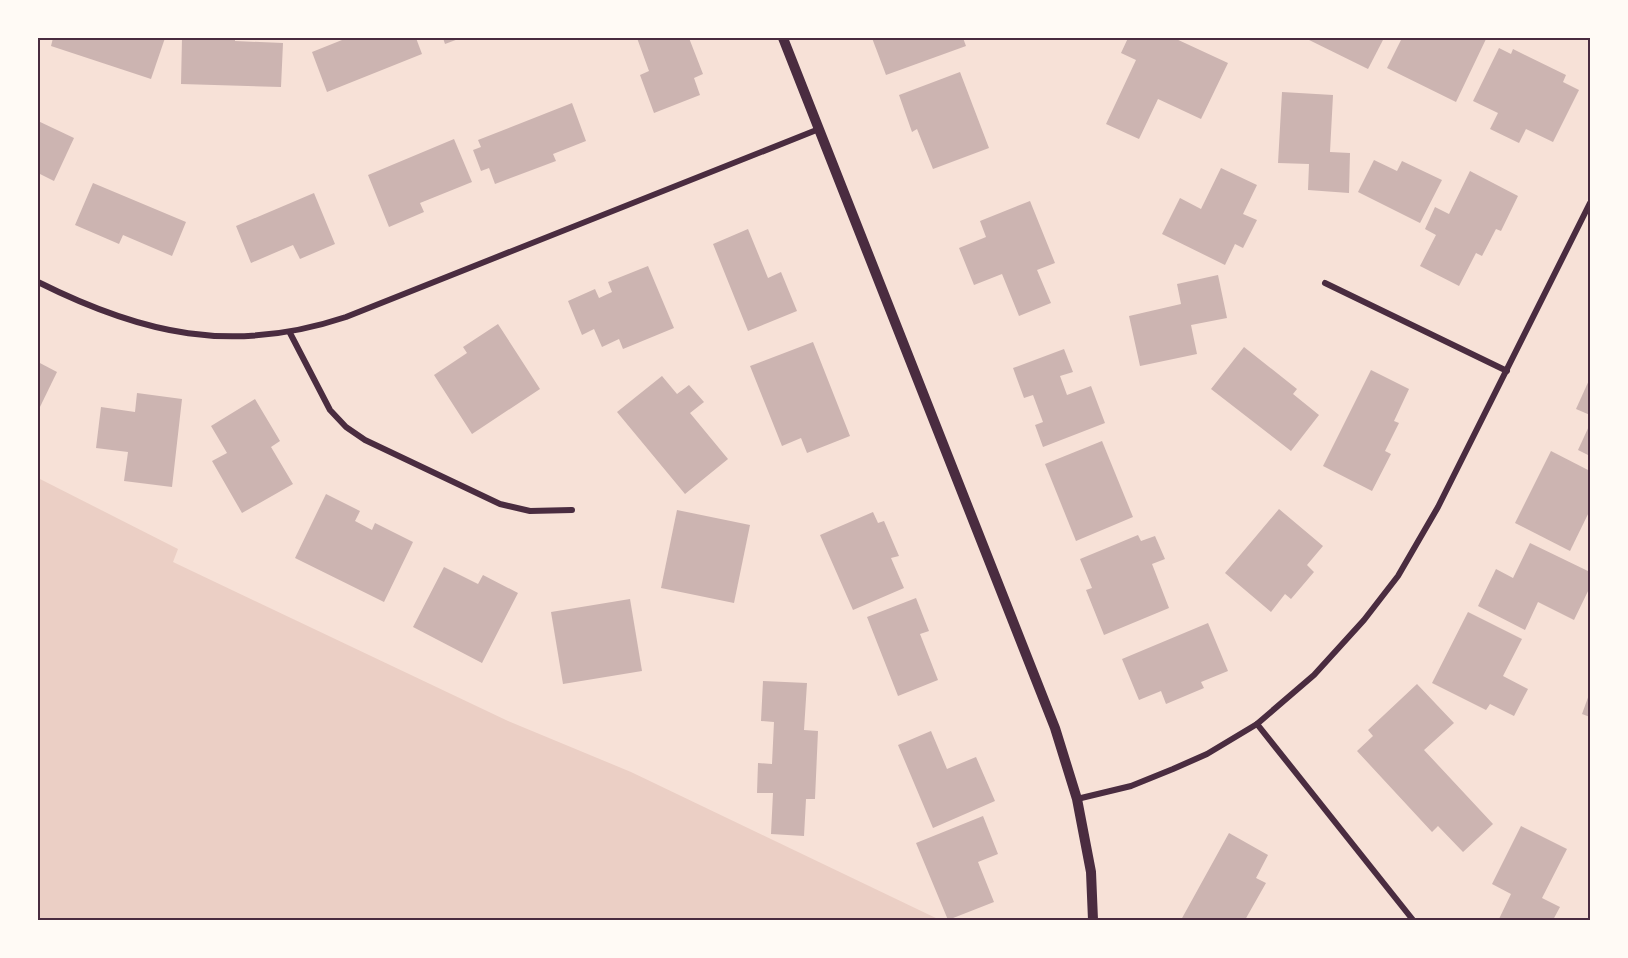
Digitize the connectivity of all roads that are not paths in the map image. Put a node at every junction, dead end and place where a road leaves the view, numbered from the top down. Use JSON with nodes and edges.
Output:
{"nodes":[{"id":1,"x":783,"y":38,"type":"edge"},
{"id":2,"x":819,"y":129,"type":"junction"},
{"id":3,"x":1590,"y":203,"type":"edge"},
{"id":4,"x":38,"y":282,"type":"edge"},
{"id":5,"x":1325,"y":284,"type":"dead end"},
{"id":6,"x":290,"y":333,"type":"junction"},
{"id":7,"x":1506,"y":371,"type":"junction"},
{"id":8,"x":572,"y":510,"type":"dead end"},
{"id":9,"x":1257,"y":724,"type":"junction"},
{"id":10,"x":1077,"y":799,"type":"junction"},
{"id":11,"x":1093,"y":921,"type":"edge"},
{"id":12,"x":1413,"y":921,"type":"edge"}],
"edges":[{"from":1,"to":2,"type":"street"},
{"from":2,"to":6,"type":"street"},
{"from":2,"to":10,"type":"street"},
{"from":3,"to":7,"type":"street"},
{"from":4,"to":6,"type":"street"},
{"from":5,"to":7,"type":"street"},
{"from":6,"to":8,"type":"street"},
{"from":7,"to":9,"type":"street"},
{"from":9,"to":10,"type":"street"},
{"from":9,"to":12,"type":"street"},
{"from":10,"to":11,"type":"street"}]}
